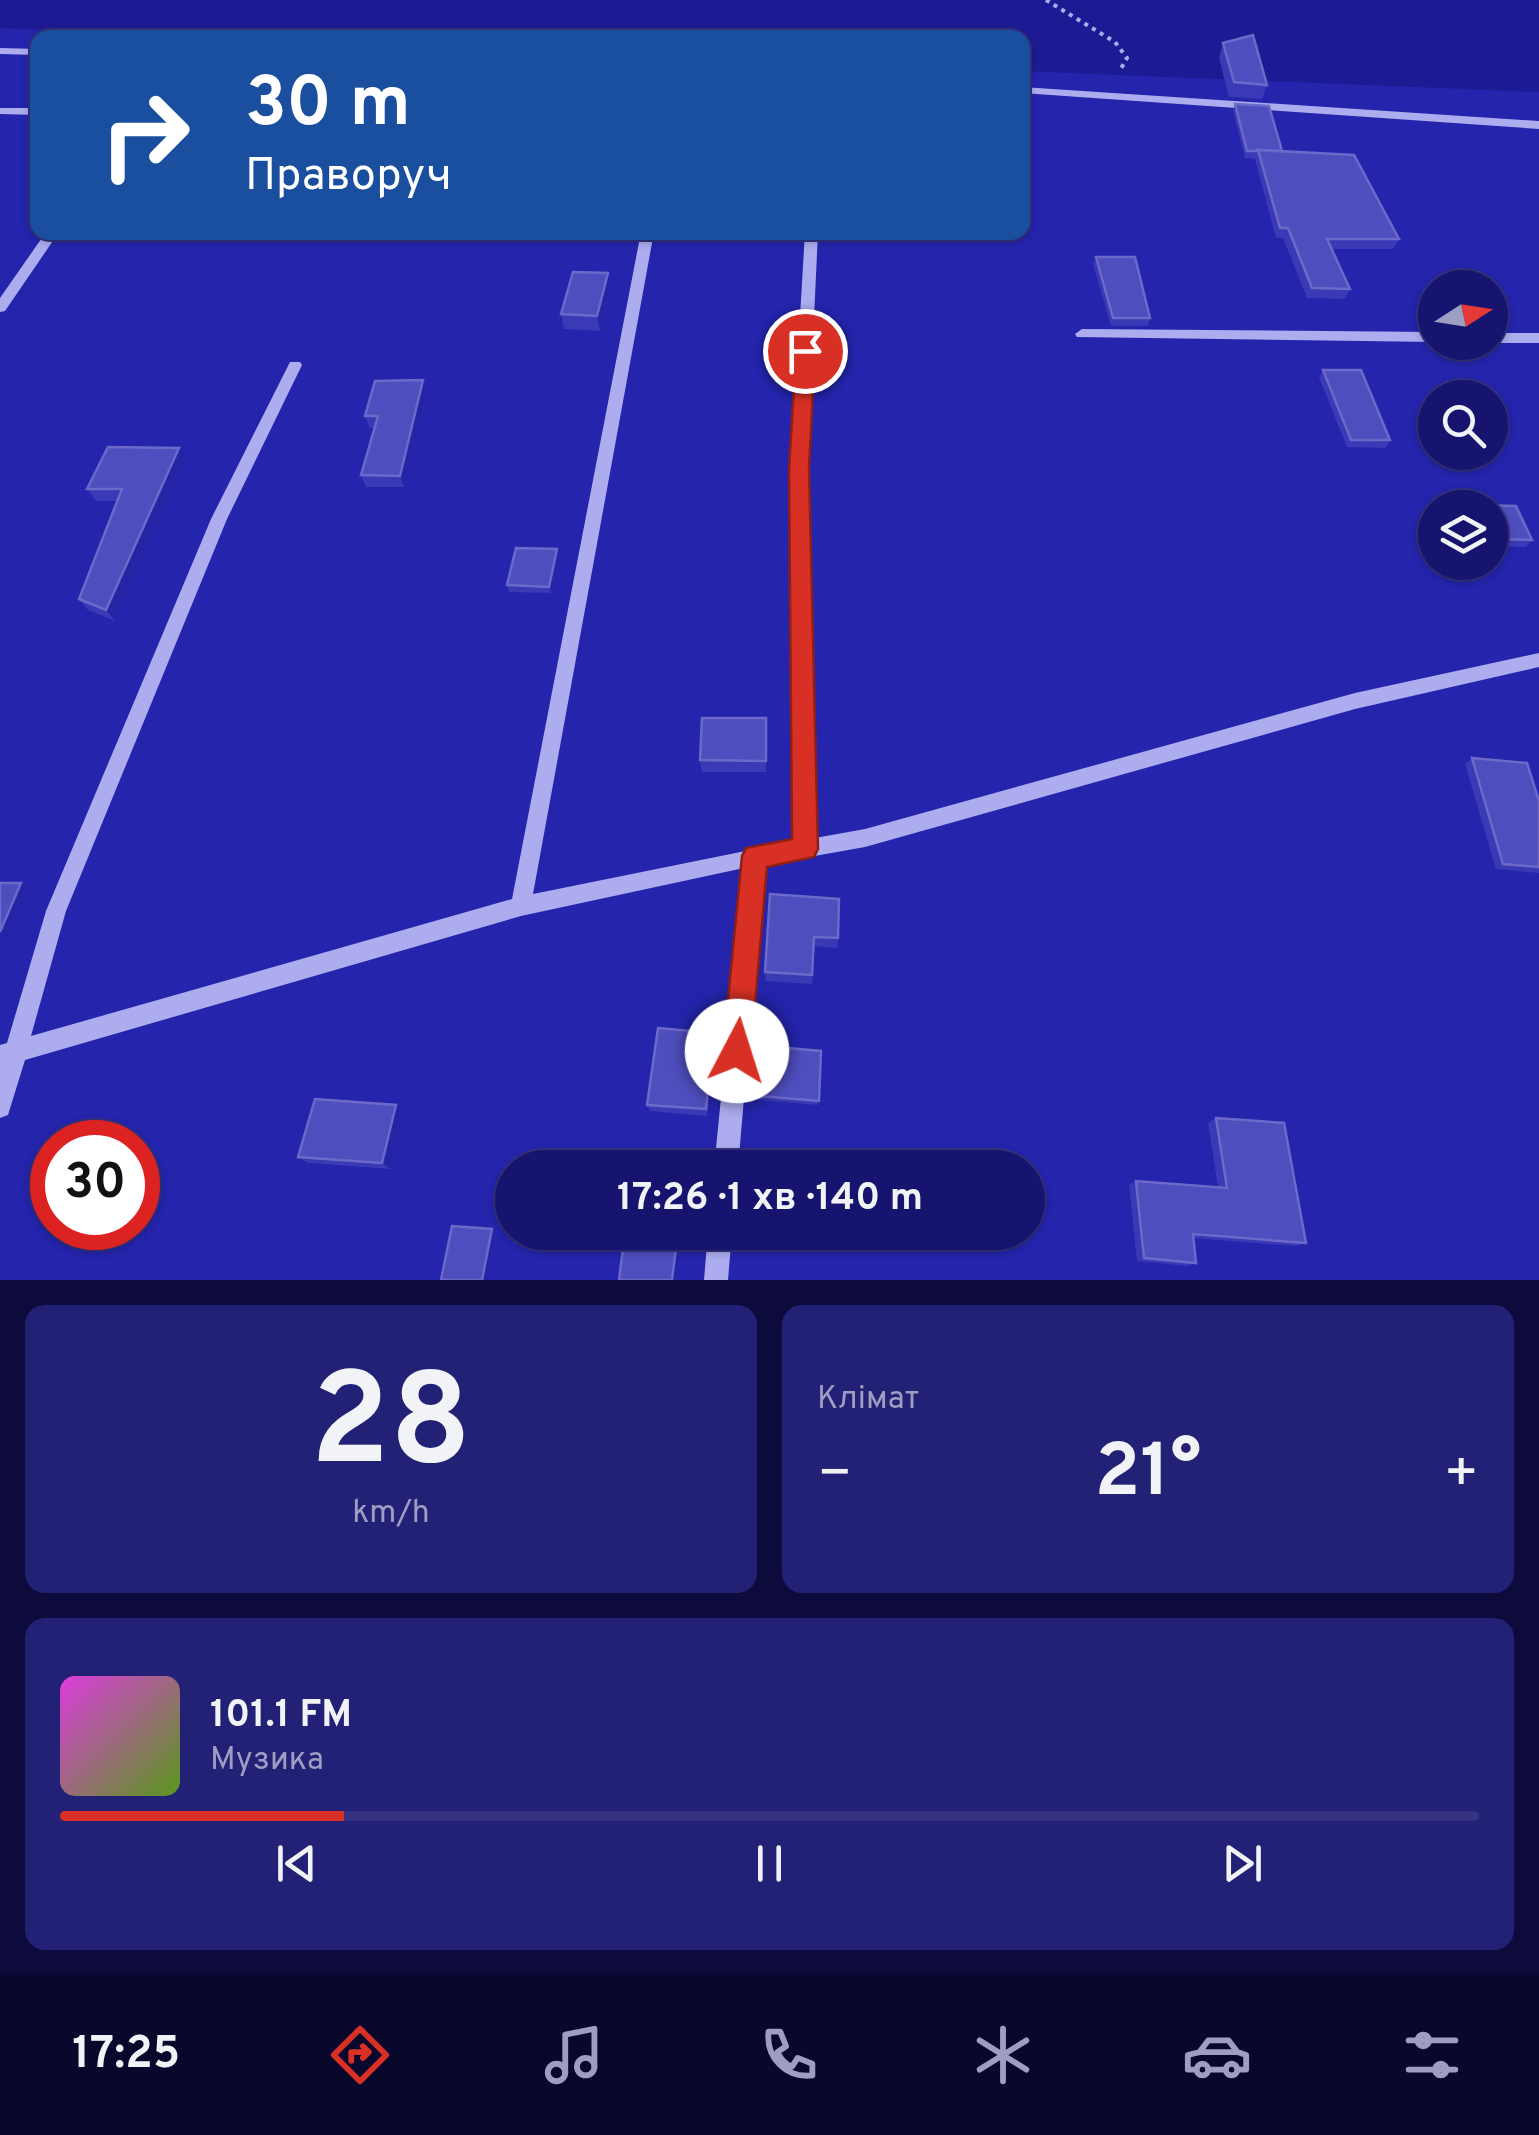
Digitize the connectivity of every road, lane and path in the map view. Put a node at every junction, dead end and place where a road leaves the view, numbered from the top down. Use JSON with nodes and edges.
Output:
{"nodes":[{"id":1,"x":1046,"y":0,"type":"edge"},
{"id":2,"x":0,"y":51,"type":"edge"},
{"id":3,"x":30,"y":52,"type":"edge"},
{"id":4,"x":1030,"y":91,"type":"edge"},
{"id":5,"x":1097,"y":95,"type":"junction"},
{"id":6,"x":0,"y":111,"type":"edge"},
{"id":7,"x":30,"y":112,"type":"edge"},
{"id":8,"x":1539,"y":125,"type":"edge"},
{"id":9,"x":47,"y":240,"type":"edge"},
{"id":10,"x":646,"y":240,"type":"edge"},
{"id":11,"x":812,"y":240,"type":"edge"},
{"id":12,"x":0,"y":308,"type":"edge"},
{"id":13,"x":1082,"y":334,"type":"dead end"},
{"id":14,"x":1418,"y":337,"type":"edge"},
{"id":15,"x":1508,"y":338,"type":"edge"},
{"id":16,"x":1539,"y":338,"type":"edge"},
{"id":17,"x":295,"y":365,"type":"dead end"},
{"id":18,"x":1539,"y":660,"type":"edge"},
{"id":19,"x":805,"y":849,"type":"junction"},
{"id":20,"x":755,"y":856,"type":"junction"},
{"id":21,"x":521,"y":906,"type":"junction"},
{"id":22,"x":7,"y":1054,"type":"edge"},
{"id":23,"x":0,"y":1107,"type":"edge"},
{"id":24,"x":728,"y":1150,"type":"edge"},
{"id":25,"x":718,"y":1250,"type":"edge"},
{"id":26,"x":716,"y":1280,"type":"edge"}],
"edges":[{"from":1,"to":5,"type":"path"},
{"from":2,"to":3,"type":"street"},
{"from":4,"to":5,"type":"street"},
{"from":5,"to":8,"type":"street"},
{"from":6,"to":7,"type":"street"},
{"from":9,"to":12,"type":"street"},
{"from":10,"to":21,"type":"street"},
{"from":11,"to":19,"type":"street"},
{"from":13,"to":14,"type":"street"},
{"from":15,"to":16,"type":"street"},
{"from":17,"to":22,"type":"street"},
{"from":18,"to":19,"type":"street"},
{"from":19,"to":20,"type":"street"},
{"from":20,"to":21,"type":"street"},
{"from":20,"to":24,"type":"street"},
{"from":21,"to":22,"type":"street"},
{"from":22,"to":23,"type":"street"},
{"from":25,"to":26,"type":"street"}]}
